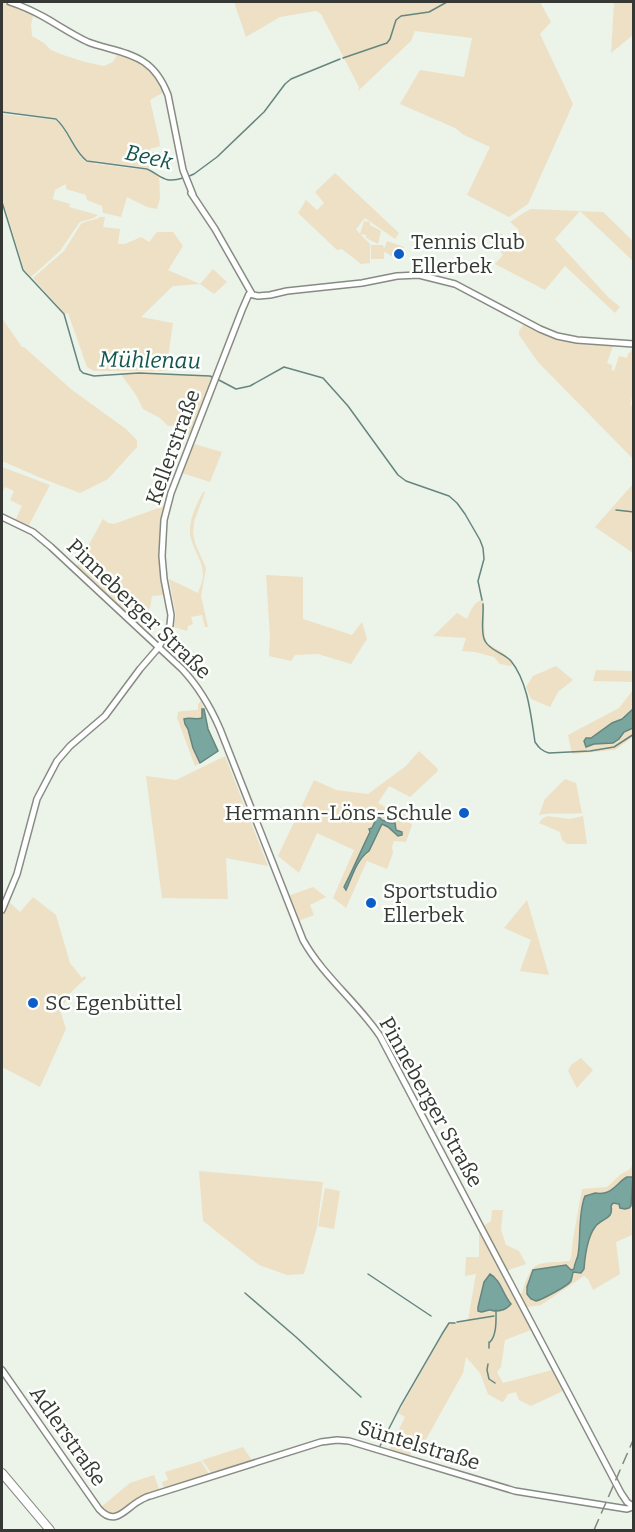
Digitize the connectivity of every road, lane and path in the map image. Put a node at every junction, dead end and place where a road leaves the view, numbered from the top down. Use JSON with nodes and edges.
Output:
{"nodes":[{"id":1,"x":10,"y":2,"type":"edge"},
{"id":2,"x":251,"y":297,"type":"junction"},
{"id":3,"x":633,"y":344,"type":"edge"},
{"id":4,"x":2,"y":517,"type":"edge"},
{"id":5,"x":157,"y":645,"type":"junction"},
{"id":6,"x":2,"y":910,"type":"edge"},
{"id":7,"x":2,"y":1370,"type":"edge"},
{"id":8,"x":2,"y":1473,"type":"edge"},
{"id":9,"x":2,"y":1478,"type":"edge"},
{"id":10,"x":632,"y":1506,"type":"edge"},
{"id":11,"x":111,"y":1517,"type":"joint"},
{"id":12,"x":45,"y":1530,"type":"edge"},
{"id":13,"x":50,"y":1530,"type":"edge"}],
"edges":[{"from":1,"to":2,"type":"main road"},
{"from":2,"to":3,"type":"main road"},
{"from":2,"to":5,"type":"main road","name":"Kellerstraße"},
{"from":4,"to":5,"type":"main road","name":"Pinneberger Straße"},
{"from":5,"to":6,"type":"main road","name":"Kellerstraße"},
{"from":5,"to":10,"type":"main road","name":"Pinneberger Straße"},
{"from":7,"to":11,"type":"main road","name":"Adlerstraße"},
{"from":8,"to":13,"type":"highway"},
{"from":9,"to":12,"type":"highway"},
{"from":10,"to":11,"type":"main road","name":"Süntelstraße"}]}
